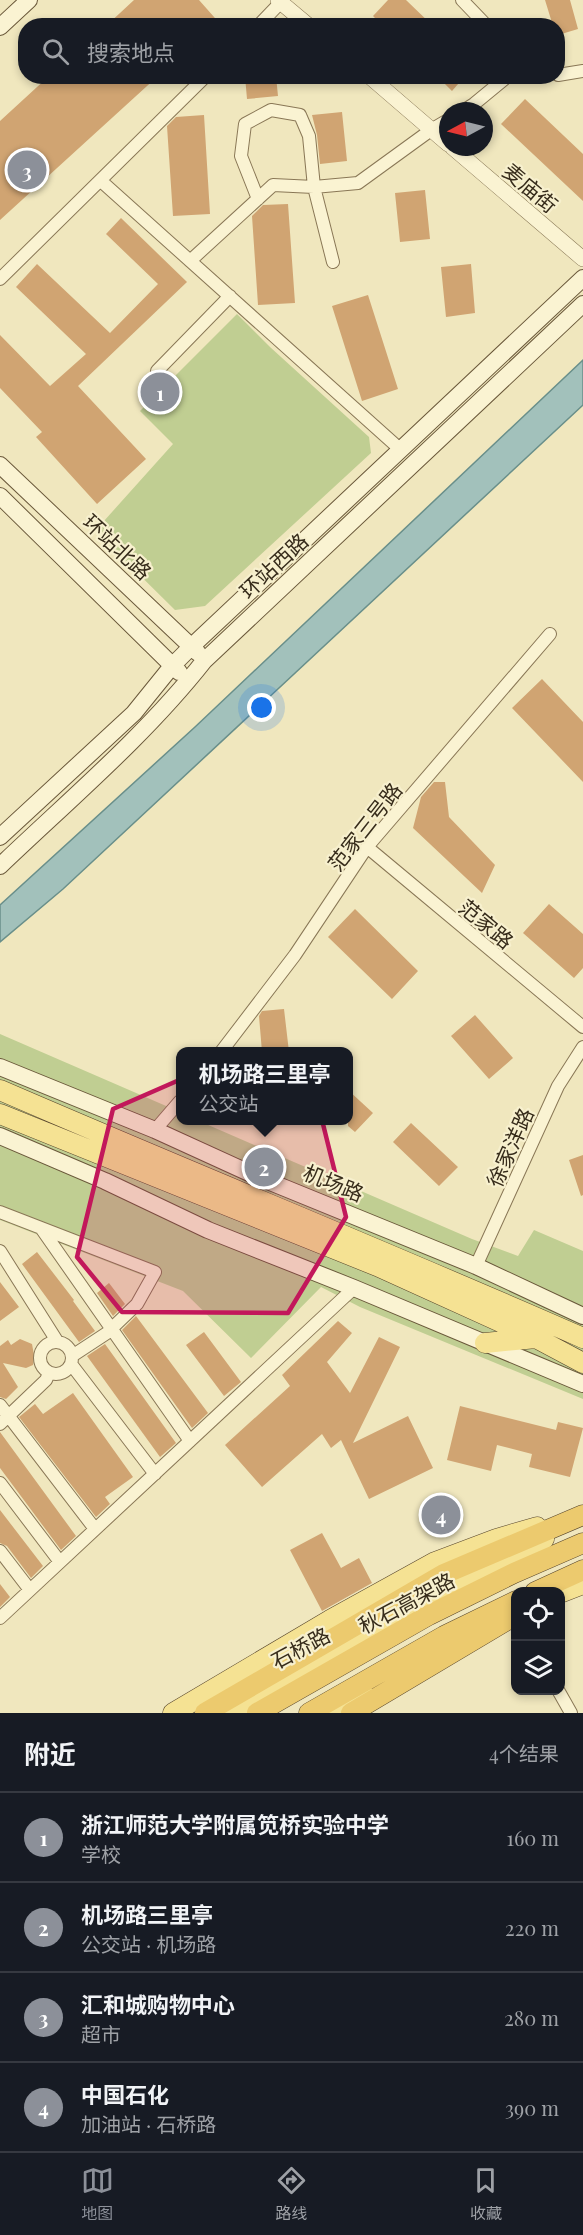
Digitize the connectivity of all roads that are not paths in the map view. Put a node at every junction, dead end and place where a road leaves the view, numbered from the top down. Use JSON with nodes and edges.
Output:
{"nodes":[{"id":1,"x":29,"y":0,"type":"edge"},
{"id":2,"x":462,"y":0,"type":"edge"},
{"id":3,"x":279,"y":1,"type":"edge"},
{"id":4,"x":265,"y":18,"type":"edge"},
{"id":5,"x":299,"y":18,"type":"edge"},
{"id":6,"x":480,"y":18,"type":"edge"},
{"id":7,"x":0,"y":27,"type":"edge"},
{"id":8,"x":583,"y":71,"type":"edge"},
{"id":9,"x":565,"y":74,"type":"edge"},
{"id":10,"x":198,"y":84,"type":"edge"},
{"id":11,"x":378,"y":84,"type":"edge"},
{"id":12,"x":498,"y":84,"type":"edge"},
{"id":13,"x":476,"y":102,"type":"edge"},
{"id":14,"x":439,"y":125,"type":"edge"},
{"id":15,"x":431,"y":130,"type":"junction"},
{"id":16,"x":439,"y":137,"type":"edge"},
{"id":17,"x":463,"y":156,"type":"edge"},
{"id":18,"x":101,"y":181,"type":"junction"},
{"id":19,"x":314,"y":187,"type":"junction"},
{"id":20,"x":258,"y":199,"type":"junction"},
{"id":21,"x":583,"y":259,"type":"edge"},
{"id":22,"x":190,"y":261,"type":"junction"},
{"id":23,"x":333,"y":262,"type":"dead end"},
{"id":24,"x":583,"y":278,"type":"edge"},
{"id":25,"x":0,"y":279,"type":"edge"},
{"id":26,"x":230,"y":296,"type":"junction"},
{"id":27,"x":583,"y":304,"type":"edge"},
{"id":28,"x":157,"y":371,"type":"dead end"},
{"id":29,"x":401,"y":450,"type":"junction"},
{"id":30,"x":0,"y":465,"type":"edge"},
{"id":31,"x":1,"y":498,"type":"edge"},
{"id":32,"x":550,"y":634,"type":"dead end"},
{"id":33,"x":192,"y":646,"type":"junction"},
{"id":34,"x":204,"y":661,"type":"junction"},
{"id":35,"x":172,"y":666,"type":"junction"},
{"id":36,"x":188,"y":681,"type":"junction"},
{"id":37,"x":0,"y":837,"type":"edge"},
{"id":38,"x":367,"y":847,"type":"junction"},
{"id":39,"x":0,"y":866,"type":"edge"},
{"id":40,"x":583,"y":1026,"type":"edge"},
{"id":41,"x":225,"y":1047,"type":"edge"},
{"id":42,"x":583,"y":1047,"type":"edge"},
{"id":43,"x":0,"y":1067,"type":"edge"},
{"id":44,"x":0,"y":1090,"type":"edge"},
{"id":45,"x":176,"y":1106,"type":"edge"},
{"id":46,"x":0,"y":1114,"type":"edge"},
{"id":47,"x":155,"y":1130,"type":"junction"},
{"id":48,"x":0,"y":1136,"type":"edge"},
{"id":49,"x":0,"y":1212,"type":"edge"},
{"id":50,"x":41,"y":1228,"type":"junction"},
{"id":51,"x":0,"y":1251,"type":"edge"},
{"id":52,"x":476,"y":1266,"type":"junction"},
{"id":53,"x":354,"y":1288,"type":"junction"},
{"id":54,"x":583,"y":1316,"type":"edge"},
{"id":55,"x":112,"y":1329,"type":"junction"},
{"id":56,"x":536,"y":1338,"type":"junction"},
{"id":57,"x":583,"y":1338,"type":"edge"},
{"id":58,"x":57,"y":1341,"type":"junction"},
{"id":59,"x":485,"y":1343,"type":"junction"},
{"id":60,"x":72,"y":1360,"type":"junction"},
{"id":61,"x":583,"y":1363,"type":"edge"},
{"id":62,"x":50,"y":1373,"type":"junction"},
{"id":63,"x":583,"y":1384,"type":"edge"},
{"id":64,"x":0,"y":1405,"type":"edge"},
{"id":65,"x":4,"y":1420,"type":"edge"},
{"id":66,"x":190,"y":1441,"type":"junction"},
{"id":67,"x":155,"y":1474,"type":"junction"},
{"id":68,"x":0,"y":1483,"type":"edge"},
{"id":69,"x":583,"y":1515,"type":"edge"},
{"id":70,"x":95,"y":1530,"type":"junction"},
{"id":71,"x":583,"y":1544,"type":"edge"},
{"id":72,"x":0,"y":1551,"type":"edge"},
{"id":73,"x":60,"y":1562,"type":"junction"},
{"id":74,"x":583,"y":1570,"type":"edge"},
{"id":75,"x":583,"y":1584,"type":"edge"},
{"id":76,"x":546,"y":1587,"type":"edge"},
{"id":77,"x":30,"y":1590,"type":"junction"},
{"id":78,"x":565,"y":1591,"type":"edge"},
{"id":79,"x":511,"y":1614,"type":"edge"},
{"id":80,"x":511,"y":1615,"type":"edge"},
{"id":81,"x":511,"y":1615,"type":"edge"},
{"id":82,"x":0,"y":1618,"type":"edge"},
{"id":83,"x":561,"y":1695,"type":"edge"},
{"id":84,"x":173,"y":1713,"type":"edge"},
{"id":85,"x":205,"y":1713,"type":"edge"},
{"id":86,"x":229,"y":1713,"type":"edge"},
{"id":87,"x":257,"y":1713,"type":"edge"},
{"id":88,"x":309,"y":1713,"type":"edge"},
{"id":89,"x":335,"y":1713,"type":"edge"},
{"id":90,"x":351,"y":1713,"type":"edge"},
{"id":91,"x":571,"y":1713,"type":"edge"}],
"edges":[{"from":1,"to":7,"type":"main road"},
{"from":2,"to":6,"type":"street"},
{"from":3,"to":4,"type":"street"},
{"from":3,"to":5,"type":"street"},
{"from":8,"to":9,"type":"street"},
{"from":10,"to":18,"type":"street"},
{"from":11,"to":15,"type":"street"},
{"from":12,"to":13,"type":"street"},
{"from":14,"to":15,"type":"street"},
{"from":15,"to":16,"type":"street"},
{"from":15,"to":19,"type":"street"},
{"from":17,"to":21,"type":"street","name":"麦庙街"},
{"from":18,"to":22,"type":"street"},
{"from":18,"to":25,"type":"street"},
{"from":19,"to":20,"type":"street"},
{"from":19,"to":20,"type":"street"},
{"from":19,"to":23,"type":"street"},
{"from":20,"to":22,"type":"street"},
{"from":22,"to":26,"type":"street"},
{"from":24,"to":29,"type":"main road","name":"环站西路"},
{"from":26,"to":28,"type":"street"},
{"from":26,"to":29,"type":"street"},
{"from":27,"to":34,"type":"main road","name":"环站西路"},
{"from":29,"to":33,"type":"main road","name":"环站西路"},
{"from":30,"to":33,"type":"main road","name":"环站北路"},
{"from":31,"to":35,"type":"main road"},
{"from":32,"to":38,"type":"street","name":"范家三号路"},
{"from":33,"to":34,"type":"main road","name":"环站北路"},
{"from":33,"to":35,"type":"main road","name":"环站西路"},
{"from":34,"to":36,"type":"main road","name":"环站西路"},
{"from":35,"to":36,"type":"main road"},
{"from":35,"to":37,"type":"main road","name":"环站西路"},
{"from":36,"to":39,"type":"main road","name":"环站西路"},
{"from":38,"to":40,"type":"street","name":"范家路"},
{"from":38,"to":41,"type":"street","name":"范家三号路"},
{"from":42,"to":52,"type":"street","name":"徐家洋路"},
{"from":43,"to":47,"type":"main road","name":"机场路"},
{"from":44,"to":57,"type":"main road","name":"机场路"},
{"from":45,"to":47,"type":"street"},
{"from":46,"to":56,"type":"main road"},
{"from":47,"to":52,"type":"main road","name":"机场路"},
{"from":48,"to":53,"type":"main road"},
{"from":49,"to":50,"type":"street"},
{"from":50,"to":55,"type":"street"},
{"from":50,"to":55,"type":"street"},
{"from":51,"to":58,"type":"street"},
{"from":52,"to":54,"type":"main road","name":"机场路"},
{"from":53,"to":59,"type":"main road"},
{"from":53,"to":66,"type":"street"},
{"from":55,"to":60,"type":"street"},
{"from":55,"to":66,"type":"street"},
{"from":56,"to":59,"type":"main road"},
{"from":56,"to":61,"type":"main road"},
{"from":58,"to":60,"type":"street"},
{"from":58,"to":62,"type":"street"},
{"from":59,"to":63,"type":"main road"},
{"from":60,"to":62,"type":"street"},
{"from":60,"to":67,"type":"street"},
{"from":62,"to":65,"type":"street"},
{"from":64,"to":65,"type":"street"},
{"from":65,"to":70,"type":"street"},
{"from":66,"to":67,"type":"street"},
{"from":67,"to":70,"type":"street"},
{"from":68,"to":73,"type":"street"},
{"from":69,"to":84,"type":"main road"},
{"from":69,"to":85,"type":"highway"},
{"from":69,"to":86,"type":"main road","name":"石桥路"},
{"from":70,"to":73,"type":"street"},
{"from":71,"to":87,"type":"highway","name":"秋石高架路"},
{"from":72,"to":77,"type":"street"},
{"from":73,"to":77,"type":"street"},
{"from":74,"to":76,"type":"highway"},
{"from":75,"to":78,"type":"main road"},
{"from":77,"to":82,"type":"street"},
{"from":79,"to":88,"type":"highway"},
{"from":80,"to":90,"type":"highway"},
{"from":81,"to":89,"type":"main road"},
{"from":83,"to":91,"type":"street"}]}
